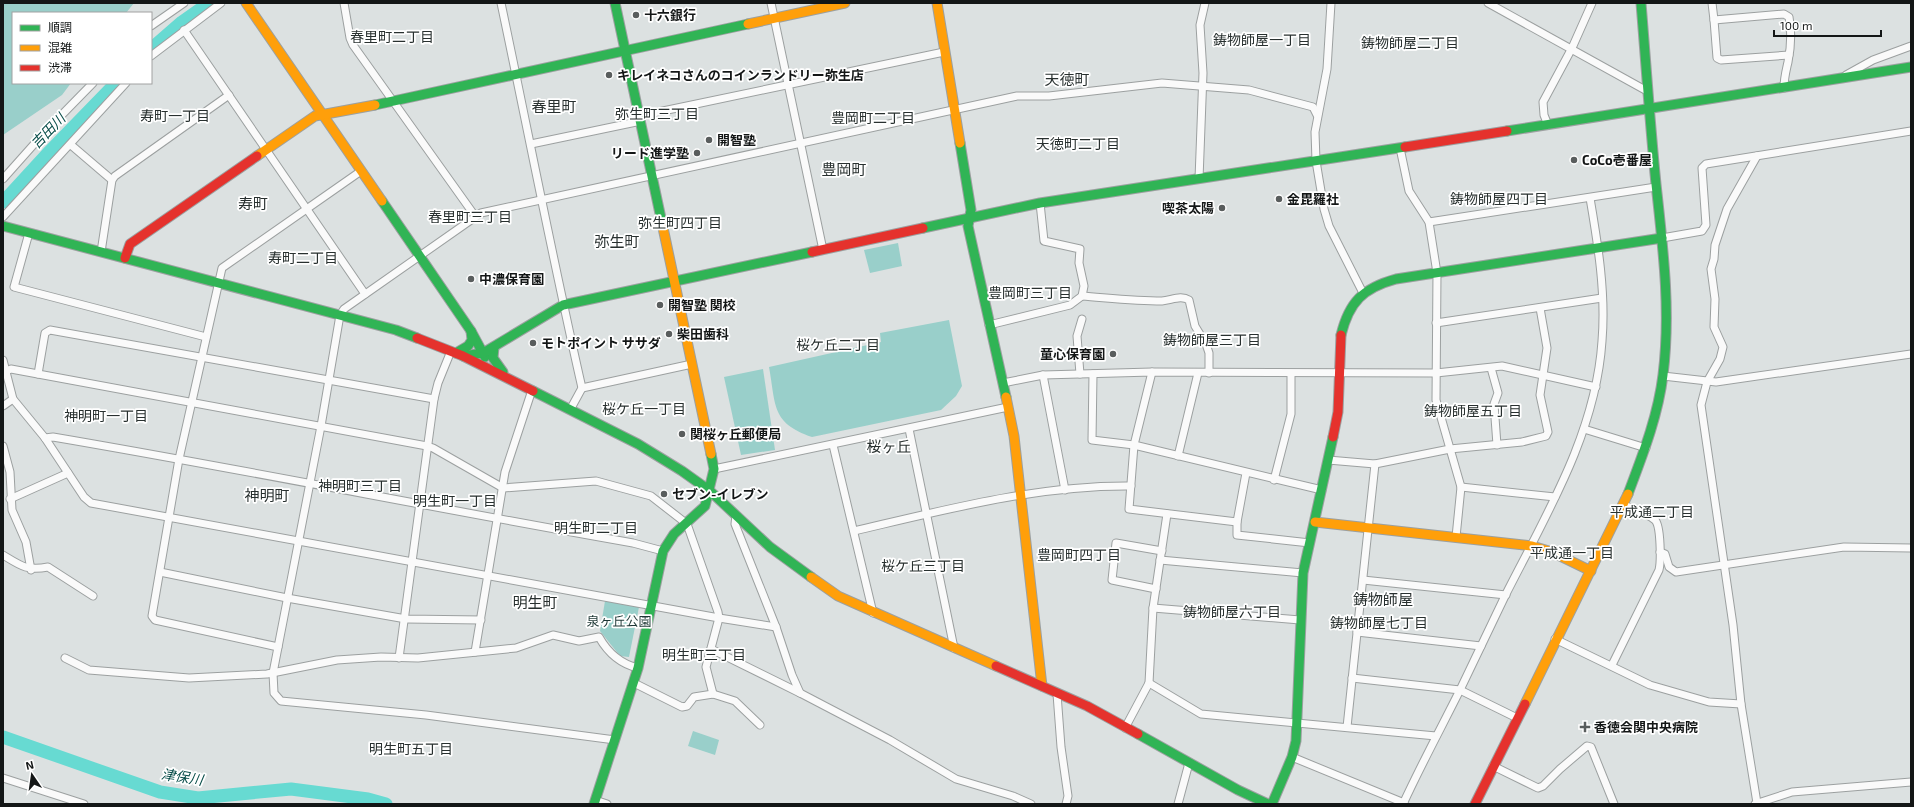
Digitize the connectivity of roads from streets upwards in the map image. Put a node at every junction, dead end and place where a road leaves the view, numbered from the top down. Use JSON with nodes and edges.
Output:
{"nodes":[{"id":1,"x":184,"y":3,"type":"edge"},
{"id":2,"x":221,"y":3,"type":"edge"},
{"id":3,"x":344,"y":3,"type":"edge"},
{"id":4,"x":501,"y":3,"type":"edge"},
{"id":5,"x":615,"y":3,"type":"edge"},
{"id":6,"x":771,"y":3,"type":"edge"},
{"id":7,"x":845,"y":3,"type":"edge"},
{"id":8,"x":937,"y":3,"type":"edge"},
{"id":9,"x":1205,"y":3,"type":"edge"},
{"id":10,"x":1331,"y":3,"type":"edge"},
{"id":11,"x":1488,"y":3,"type":"edge"},
{"id":12,"x":1592,"y":3,"type":"edge"},
{"id":13,"x":1641,"y":3,"type":"edge"},
{"id":14,"x":1712,"y":3,"type":"edge"},
{"id":15,"x":248,"y":4,"type":"edge"},
{"id":16,"x":774,"y":19,"type":"junction"},
{"id":17,"x":1714,"y":20,"type":"junction"},
{"id":18,"x":152,"y":25,"type":"edge"},
{"id":19,"x":184,"y":30,"type":"junction"},
{"id":20,"x":1911,"y":46,"type":"edge"},
{"id":21,"x":1572,"y":48,"type":"junction"},
{"id":22,"x":625,"y":52,"type":"junction"},
{"id":23,"x":944,"y":52,"type":"junction"},
{"id":24,"x":152,"y":55,"type":"edge"},
{"id":25,"x":1789,"y":55,"type":"junction"},
{"id":26,"x":1911,"y":67,"type":"edge"},
{"id":27,"x":516,"y":75,"type":"junction"},
{"id":28,"x":1841,"y":78,"type":"junction"},
{"id":29,"x":92,"y":84,"type":"edge"},
{"id":30,"x":125,"y":84,"type":"edge"},
{"id":31,"x":788,"y":85,"type":"junction"},
{"id":32,"x":1202,"y":86,"type":"junction"},
{"id":33,"x":1784,"y":88,"type":"junction"},
{"id":34,"x":1647,"y":91,"type":"junction"},
{"id":35,"x":229,"y":95,"type":"junction"},
{"id":36,"x":393,"y":102,"type":"junction"},
{"id":37,"x":1649,"y":109,"type":"junction"},
{"id":38,"x":954,"y":110,"type":"junction"},
{"id":39,"x":322,"y":114,"type":"junction"},
{"id":40,"x":1317,"y":114,"type":"junction"},
{"id":41,"x":640,"y":118,"type":"junction"},
{"id":42,"x":1548,"y":125,"type":"junction"},
{"id":43,"x":1911,"y":131,"type":"edge"},
{"id":44,"x":800,"y":143,"type":"junction"},
{"id":45,"x":71,"y":144,"type":"junction"},
{"id":46,"x":531,"y":144,"type":"junction"},
{"id":47,"x":1400,"y":148,"type":"junction"},
{"id":48,"x":266,"y":149,"type":"junction"},
{"id":49,"x":1757,"y":156,"type":"junction"},
{"id":50,"x":1316,"y":161,"type":"junction"},
{"id":51,"x":361,"y":171,"type":"junction"},
{"id":52,"x":652,"y":176,"type":"junction"},
{"id":53,"x":3,"y":179,"type":"edge"},
{"id":54,"x":1198,"y":179,"type":"junction"},
{"id":55,"x":112,"y":180,"type":"junction"},
{"id":56,"x":1656,"y":187,"type":"junction"},
{"id":57,"x":1590,"y":198,"type":"junction"},
{"id":58,"x":542,"y":199,"type":"junction"},
{"id":59,"x":1040,"y":203,"type":"junction"},
{"id":60,"x":308,"y":210,"type":"junction"},
{"id":61,"x":475,"y":216,"type":"junction"},
{"id":62,"x":3,"y":217,"type":"edge"},
{"id":63,"x":969,"y":218,"type":"junction"},
{"id":64,"x":1429,"y":222,"type":"junction"},
{"id":65,"x":3,"y":226,"type":"edge"},
{"id":66,"x":29,"y":233,"type":"junction"},
{"id":67,"x":1662,"y":238,"type":"junction"},
{"id":68,"x":1598,"y":248,"type":"junction"},
{"id":69,"x":823,"y":250,"type":"junction"},
{"id":70,"x":101,"y":252,"type":"junction"},
{"id":71,"x":420,"y":256,"type":"junction"},
{"id":72,"x":125,"y":258,"type":"junction"},
{"id":73,"x":1437,"y":273,"type":"junction"},
{"id":74,"x":218,"y":282,"type":"junction"},
{"id":75,"x":675,"y":282,"type":"junction"},
{"id":76,"x":1363,"y":293,"type":"junction"},
{"id":77,"x":365,"y":294,"type":"junction"},
{"id":78,"x":1082,"y":296,"type":"junction"},
{"id":79,"x":1602,"y":298,"type":"junction"},
{"id":80,"x":563,"y":305,"type":"junction"},
{"id":81,"x":1540,"y":308,"type":"junction"},
{"id":82,"x":340,"y":315,"type":"junction"},
{"id":83,"x":1082,"y":319,"type":"dead end"},
{"id":84,"x":1436,"y":323,"type":"junction"},
{"id":85,"x":989,"y":325,"type":"junction"},
{"id":86,"x":470,"y":331,"type":"junction"},
{"id":87,"x":206,"y":337,"type":"junction"},
{"id":88,"x":494,"y":347,"type":"junction"},
{"id":89,"x":481,"y":349,"type":"junction"},
{"id":90,"x":456,"y":353,"type":"junction"},
{"id":91,"x":1911,"y":354,"type":"edge"},
{"id":92,"x":201,"y":357,"type":"junction"},
{"id":93,"x":3,"y":360,"type":"edge"},
{"id":94,"x":692,"y":364,"type":"junction"},
{"id":95,"x":490,"y":368,"type":"junction"},
{"id":96,"x":1491,"y":368,"type":"junction"},
{"id":97,"x":6,"y":371,"type":"junction"},
{"id":98,"x":1152,"y":372,"type":"junction"},
{"id":99,"x":1198,"y":373,"type":"junction"},
{"id":100,"x":1209,"y":373,"type":"junction"},
{"id":101,"x":1436,"y":373,"type":"junction"},
{"id":102,"x":38,"y":374,"type":"junction"},
{"id":103,"x":1080,"y":374,"type":"junction"},
{"id":104,"x":1093,"y":374,"type":"junction"},
{"id":105,"x":1291,"y":374,"type":"junction"},
{"id":106,"x":1340,"y":374,"type":"junction"},
{"id":107,"x":1043,"y":375,"type":"junction"},
{"id":108,"x":1543,"y":376,"type":"junction"},
{"id":109,"x":1663,"y":376,"type":"junction"},
{"id":110,"x":509,"y":378,"type":"junction"},
{"id":111,"x":329,"y":380,"type":"junction"},
{"id":112,"x":1707,"y":382,"type":"junction"},
{"id":113,"x":1003,"y":383,"type":"junction"},
{"id":114,"x":1596,"y":387,"type":"junction"},
{"id":115,"x":582,"y":388,"type":"junction"},
{"id":116,"x":532,"y":390,"type":"junction"},
{"id":117,"x":13,"y":399,"type":"junction"},
{"id":118,"x":434,"y":400,"type":"junction"},
{"id":119,"x":191,"y":402,"type":"junction"},
{"id":120,"x":3,"y":406,"type":"edge"},
{"id":121,"x":1008,"y":407,"type":"junction"},
{"id":122,"x":570,"y":410,"type":"junction"},
{"id":123,"x":321,"y":426,"type":"junction"},
{"id":124,"x":908,"y":429,"type":"junction"},
{"id":125,"x":1584,"y":429,"type":"junction"},
{"id":126,"x":45,"y":438,"type":"junction"},
{"id":127,"x":833,"y":445,"type":"junction"},
{"id":128,"x":1134,"y":445,"type":"junction"},
{"id":129,"x":1497,"y":445,"type":"junction"},
{"id":130,"x":3,"y":446,"type":"edge"},
{"id":131,"x":427,"y":446,"type":"junction"},
{"id":132,"x":1646,"y":448,"type":"junction"},
{"id":133,"x":1450,"y":449,"type":"junction"},
{"id":134,"x":1178,"y":456,"type":"junction"},
{"id":135,"x":180,"y":459,"type":"junction"},
{"id":136,"x":1328,"y":460,"type":"junction"},
{"id":137,"x":1375,"y":464,"type":"junction"},
{"id":138,"x":714,"y":469,"type":"junction"},
{"id":139,"x":68,"y":473,"type":"junction"},
{"id":140,"x":1246,"y":473,"type":"junction"},
{"id":141,"x":1274,"y":480,"type":"junction"},
{"id":142,"x":310,"y":485,"type":"junction"},
{"id":143,"x":1131,"y":486,"type":"junction"},
{"id":144,"x":1461,"y":486,"type":"junction"},
{"id":145,"x":503,"y":488,"type":"junction"},
{"id":146,"x":1065,"y":490,"type":"junction"},
{"id":147,"x":1322,"y":490,"type":"junction"},
{"id":148,"x":710,"y":491,"type":"junction"},
{"id":149,"x":1020,"y":496,"type":"junction"},
{"id":150,"x":1555,"y":497,"type":"junction"},
{"id":151,"x":10,"y":499,"type":"junction"},
{"id":152,"x":419,"y":505,"type":"junction"},
{"id":153,"x":1624,"y":505,"type":"junction"},
{"id":154,"x":927,"y":514,"type":"junction"},
{"id":155,"x":1167,"y":514,"type":"junction"},
{"id":156,"x":168,"y":516,"type":"junction"},
{"id":157,"x":736,"y":516,"type":"junction"},
{"id":158,"x":497,"y":519,"type":"junction"},
{"id":159,"x":1237,"y":522,"type":"junction"},
{"id":160,"x":1315,"y":522,"type":"junction"},
{"id":161,"x":687,"y":524,"type":"junction"},
{"id":162,"x":1369,"y":528,"type":"junction"},
{"id":163,"x":854,"y":531,"type":"junction"},
{"id":164,"x":1456,"y":537,"type":"junction"},
{"id":165,"x":298,"y":541,"type":"junction"},
{"id":166,"x":1310,"y":543,"type":"junction"},
{"id":167,"x":1532,"y":546,"type":"junction"},
{"id":168,"x":1911,"y":548,"type":"edge"},
{"id":169,"x":1162,"y":550,"type":"junction"},
{"id":170,"x":663,"y":551,"type":"junction"},
{"id":171,"x":1660,"y":552,"type":"junction"},
{"id":172,"x":3,"y":555,"type":"edge"},
{"id":173,"x":1160,"y":560,"type":"junction"},
{"id":174,"x":412,"y":562,"type":"junction"},
{"id":175,"x":1723,"y":564,"type":"junction"},
{"id":176,"x":31,"y":570,"type":"junction"},
{"id":177,"x":1590,"y":571,"type":"junction"},
{"id":178,"x":160,"y":572,"type":"junction"},
{"id":179,"x":1304,"y":573,"type":"junction"},
{"id":180,"x":488,"y":576,"type":"junction"},
{"id":181,"x":1363,"y":580,"type":"junction"},
{"id":182,"x":1156,"y":589,"type":"junction"},
{"id":183,"x":1506,"y":595,"type":"junction"},
{"id":184,"x":92,"y":596,"type":"dead end"},
{"id":185,"x":287,"y":598,"type":"junction"},
{"id":186,"x":651,"y":606,"type":"junction"},
{"id":187,"x":1153,"y":608,"type":"junction"},
{"id":188,"x":873,"y":613,"type":"junction"},
{"id":189,"x":719,"y":618,"type":"junction"},
{"id":190,"x":406,"y":619,"type":"junction"},
{"id":191,"x":481,"y":620,"type":"junction"},
{"id":192,"x":1300,"y":620,"type":"junction"},
{"id":193,"x":776,"y":627,"type":"junction"},
{"id":194,"x":1357,"y":632,"type":"junction"},
{"id":195,"x":1555,"y":639,"type":"junction"},
{"id":196,"x":1481,"y":646,"type":"junction"},
{"id":197,"x":278,"y":647,"type":"junction"},
{"id":198,"x":954,"y":648,"type":"junction"},
{"id":199,"x":711,"y":649,"type":"junction"},
{"id":200,"x":475,"y":652,"type":"junction"},
{"id":201,"x":65,"y":658,"type":"dead end"},
{"id":202,"x":399,"y":658,"type":"junction"},
{"id":203,"x":1612,"y":665,"type":"junction"},
{"id":204,"x":638,"y":668,"type":"junction"},
{"id":205,"x":272,"y":673,"type":"junction"},
{"id":206,"x":1352,"y":678,"type":"junction"},
{"id":207,"x":634,"y":683,"type":"junction"},
{"id":208,"x":1149,"y":683,"type":"junction"},
{"id":209,"x":1042,"y":686,"type":"junction"},
{"id":210,"x":1460,"y":690,"type":"junction"},
{"id":211,"x":800,"y":693,"type":"junction"},
{"id":212,"x":713,"y":694,"type":"junction"},
{"id":213,"x":1057,"y":694,"type":"junction"},
{"id":214,"x":1742,"y":704,"type":"junction"},
{"id":215,"x":1517,"y":718,"type":"junction"},
{"id":216,"x":1298,"y":722,"type":"junction"},
{"id":217,"x":760,"y":725,"type":"dead end"},
{"id":218,"x":1347,"y":727,"type":"junction"},
{"id":219,"x":1125,"y":728,"type":"junction"},
{"id":220,"x":1436,"y":736,"type":"junction"},
{"id":221,"x":615,"y":740,"type":"junction"},
{"id":222,"x":1292,"y":757,"type":"junction"},
{"id":223,"x":1189,"y":763,"type":"junction"},
{"id":224,"x":1493,"y":766,"type":"junction"},
{"id":225,"x":4,"y":780,"type":"edge"},
{"id":226,"x":1911,"y":782,"type":"edge"},
{"id":227,"x":595,"y":802,"type":"edge"},
{"id":228,"x":1403,"y":803,"type":"edge"},
{"id":229,"x":1756,"y":803,"type":"edge"},
{"id":230,"x":84,"y":804,"type":"edge"},
{"id":231,"x":607,"y":804,"type":"edge"},
{"id":232,"x":1031,"y":804,"type":"edge"},
{"id":233,"x":1066,"y":804,"type":"edge"},
{"id":234,"x":1178,"y":804,"type":"edge"},
{"id":235,"x":1268,"y":804,"type":"edge"},
{"id":236,"x":1272,"y":804,"type":"edge"},
{"id":237,"x":1475,"y":804,"type":"edge"},
{"id":238,"x":1614,"y":804,"type":"edge"}],
"edges":[{"from":1,"to":18,"type":"street"},
{"from":2,"to":19,"type":"street"},
{"from":3,"to":36,"type":"street"},
{"from":4,"to":27,"type":"street"},
{"from":5,"to":22,"type":"street"},
{"from":6,"to":16,"type":"street"},
{"from":7,"to":16,"type":"street"},
{"from":8,"to":23,"type":"street"},
{"from":9,"to":32,"type":"street"},
{"from":10,"to":40,"type":"street"},
{"from":11,"to":21,"type":"street"},
{"from":12,"to":21,"type":"street"},
{"from":13,"to":34,"type":"street"},
{"from":14,"to":17,"type":"street"},
{"from":15,"to":39,"type":"street"},
{"from":16,"to":22,"type":"street"},
{"from":16,"to":31,"type":"street"},
{"from":17,"to":25,"type":"street"},
{"from":17,"to":25,"type":"street"},
{"from":19,"to":24,"type":"street"},
{"from":19,"to":35,"type":"street"},
{"from":20,"to":28,"type":"street"},
{"from":21,"to":34,"type":"street"},
{"from":21,"to":42,"type":"street"},
{"from":22,"to":27,"type":"street"},
{"from":22,"to":41,"type":"street"},
{"from":23,"to":31,"type":"street"},
{"from":23,"to":38,"type":"street"},
{"from":25,"to":33,"type":"street"},
{"from":26,"to":28,"type":"street"},
{"from":27,"to":36,"type":"street"},
{"from":27,"to":46,"type":"street"},
{"from":28,"to":33,"type":"street"},
{"from":29,"to":53,"type":"street"},
{"from":30,"to":45,"type":"street"},
{"from":31,"to":41,"type":"street"},
{"from":31,"to":44,"type":"street"},
{"from":32,"to":38,"type":"street"},
{"from":32,"to":40,"type":"street"},
{"from":32,"to":54,"type":"street"},
{"from":33,"to":37,"type":"street"},
{"from":34,"to":37,"type":"street"},
{"from":35,"to":48,"type":"street"},
{"from":35,"to":55,"type":"street"},
{"from":36,"to":39,"type":"street"},
{"from":36,"to":61,"type":"street"},
{"from":37,"to":42,"type":"street"},
{"from":37,"to":56,"type":"street"},
{"from":38,"to":44,"type":"street"},
{"from":38,"to":63,"type":"street"},
{"from":39,"to":48,"type":"street"},
{"from":39,"to":51,"type":"street"},
{"from":40,"to":50,"type":"street"},
{"from":41,"to":46,"type":"street"},
{"from":41,"to":52,"type":"street"},
{"from":42,"to":47,"type":"street"},
{"from":43,"to":49,"type":"street"},
{"from":44,"to":52,"type":"street"},
{"from":44,"to":69,"type":"street"},
{"from":45,"to":55,"type":"street"},
{"from":45,"to":62,"type":"street"},
{"from":46,"to":58,"type":"street"},
{"from":47,"to":50,"type":"street"},
{"from":47,"to":64,"type":"street"},
{"from":48,"to":60,"type":"street"},
{"from":48,"to":72,"type":"street"},
{"from":49,"to":67,"type":"street"},
{"from":49,"to":112,"type":"street"},
{"from":50,"to":54,"type":"street"},
{"from":50,"to":76,"type":"street"},
{"from":51,"to":60,"type":"street"},
{"from":51,"to":71,"type":"street"},
{"from":52,"to":58,"type":"street"},
{"from":52,"to":75,"type":"street"},
{"from":54,"to":59,"type":"street"},
{"from":55,"to":70,"type":"street"},
{"from":56,"to":57,"type":"street"},
{"from":56,"to":67,"type":"street"},
{"from":57,"to":64,"type":"street"},
{"from":57,"to":68,"type":"street"},
{"from":58,"to":61,"type":"street"},
{"from":58,"to":80,"type":"street"},
{"from":59,"to":63,"type":"street"},
{"from":59,"to":78,"type":"street"},
{"from":60,"to":74,"type":"street"},
{"from":60,"to":77,"type":"street"},
{"from":61,"to":71,"type":"street"},
{"from":63,"to":69,"type":"street"},
{"from":63,"to":85,"type":"street"},
{"from":64,"to":73,"type":"street"},
{"from":65,"to":66,"type":"street"},
{"from":66,"to":70,"type":"street"},
{"from":66,"to":87,"type":"street"},
{"from":67,"to":68,"type":"street"},
{"from":67,"to":109,"type":"street"},
{"from":68,"to":73,"type":"street"},
{"from":68,"to":79,"type":"street"},
{"from":69,"to":75,"type":"street"},
{"from":70,"to":72,"type":"street"},
{"from":71,"to":77,"type":"street"},
{"from":71,"to":86,"type":"street"},
{"from":72,"to":74,"type":"street"},
{"from":73,"to":76,"type":"street"},
{"from":73,"to":84,"type":"street"},
{"from":74,"to":82,"type":"street"},
{"from":74,"to":87,"type":"street"},
{"from":75,"to":80,"type":"street"},
{"from":75,"to":94,"type":"street"},
{"from":76,"to":106,"type":"street"},
{"from":77,"to":82,"type":"street"},
{"from":78,"to":85,"type":"street"},
{"from":78,"to":100,"type":"street"},
{"from":79,"to":81,"type":"street"},
{"from":79,"to":114,"type":"street"},
{"from":80,"to":88,"type":"street"},
{"from":80,"to":115,"type":"street"},
{"from":81,"to":84,"type":"street"},
{"from":81,"to":108,"type":"street"},
{"from":82,"to":90,"type":"street"},
{"from":82,"to":111,"type":"street"},
{"from":83,"to":103,"type":"street"},
{"from":84,"to":101,"type":"street"},
{"from":85,"to":113,"type":"street"},
{"from":86,"to":89,"type":"street"},
{"from":86,"to":90,"type":"street"},
{"from":87,"to":92,"type":"street"},
{"from":88,"to":89,"type":"street"},
{"from":88,"to":110,"type":"street"},
{"from":89,"to":90,"type":"street"},
{"from":89,"to":95,"type":"street"},
{"from":90,"to":95,"type":"street"},
{"from":90,"to":118,"type":"street"},
{"from":91,"to":112,"type":"street"},
{"from":92,"to":102,"type":"street"},
{"from":92,"to":111,"type":"street"},
{"from":92,"to":119,"type":"street"},
{"from":93,"to":97,"type":"street"},
{"from":94,"to":115,"type":"street"},
{"from":94,"to":138,"type":"street"},
{"from":95,"to":110,"type":"street"},
{"from":96,"to":101,"type":"street"},
{"from":96,"to":108,"type":"street"},
{"from":96,"to":129,"type":"street"},
{"from":97,"to":102,"type":"street"},
{"from":97,"to":117,"type":"street"},
{"from":98,"to":99,"type":"street"},
{"from":98,"to":104,"type":"street"},
{"from":98,"to":128,"type":"street"},
{"from":99,"to":100,"type":"street"},
{"from":99,"to":134,"type":"street"},
{"from":100,"to":105,"type":"street"},
{"from":101,"to":106,"type":"street"},
{"from":101,"to":133,"type":"street"},
{"from":102,"to":119,"type":"street"},
{"from":103,"to":104,"type":"street"},
{"from":103,"to":107,"type":"street"},
{"from":104,"to":128,"type":"street"},
{"from":105,"to":106,"type":"street"},
{"from":105,"to":141,"type":"street"},
{"from":106,"to":136,"type":"street"},
{"from":107,"to":113,"type":"street"},
{"from":107,"to":146,"type":"street"},
{"from":108,"to":114,"type":"street"},
{"from":108,"to":129,"type":"street"},
{"from":109,"to":112,"type":"street"},
{"from":109,"to":132,"type":"street"},
{"from":110,"to":116,"type":"street"},
{"from":111,"to":118,"type":"street"},
{"from":111,"to":123,"type":"street"},
{"from":112,"to":175,"type":"street"},
{"from":113,"to":121,"type":"street"},
{"from":114,"to":125,"type":"street"},
{"from":115,"to":122,"type":"street"},
{"from":116,"to":122,"type":"street"},
{"from":116,"to":145,"type":"street"},
{"from":117,"to":120,"type":"street"},
{"from":117,"to":126,"type":"street"},
{"from":118,"to":131,"type":"street"},
{"from":119,"to":123,"type":"street"},
{"from":119,"to":135,"type":"street"},
{"from":121,"to":124,"type":"street"},
{"from":121,"to":149,"type":"street"},
{"from":122,"to":148,"type":"street"},
{"from":123,"to":131,"type":"street"},
{"from":123,"to":142,"type":"street"},
{"from":124,"to":127,"type":"street"},
{"from":124,"to":154,"type":"street"},
{"from":125,"to":132,"type":"street"},
{"from":125,"to":150,"type":"street"},
{"from":126,"to":135,"type":"street"},
{"from":126,"to":139,"type":"street"},
{"from":127,"to":138,"type":"street"},
{"from":127,"to":163,"type":"street"},
{"from":128,"to":134,"type":"street"},
{"from":128,"to":143,"type":"street"},
{"from":129,"to":133,"type":"street"},
{"from":130,"to":151,"type":"street"},
{"from":131,"to":145,"type":"street"},
{"from":131,"to":152,"type":"street"},
{"from":132,"to":153,"type":"street"},
{"from":133,"to":137,"type":"street"},
{"from":133,"to":144,"type":"street"},
{"from":134,"to":140,"type":"street"},
{"from":135,"to":142,"type":"street"},
{"from":135,"to":156,"type":"street"},
{"from":136,"to":137,"type":"street"},
{"from":136,"to":147,"type":"street"},
{"from":137,"to":162,"type":"street"},
{"from":138,"to":148,"type":"street"},
{"from":139,"to":151,"type":"street"},
{"from":139,"to":156,"type":"street"},
{"from":140,"to":141,"type":"street"},
{"from":140,"to":159,"type":"street"},
{"from":141,"to":147,"type":"street"},
{"from":142,"to":152,"type":"street"},
{"from":142,"to":165,"type":"street"},
{"from":143,"to":146,"type":"street"},
{"from":143,"to":155,"type":"street"},
{"from":144,"to":150,"type":"street"},
{"from":144,"to":164,"type":"street"},
{"from":145,"to":158,"type":"street"},
{"from":145,"to":161,"type":"street"},
{"from":146,"to":149,"type":"street"},
{"from":147,"to":160,"type":"street"},
{"from":148,"to":157,"type":"street"},
{"from":148,"to":161,"type":"street"},
{"from":149,"to":154,"type":"street"},
{"from":149,"to":209,"type":"street"},
{"from":150,"to":167,"type":"street"},
{"from":151,"to":176,"type":"street"},
{"from":152,"to":158,"type":"street"},
{"from":152,"to":174,"type":"street"},
{"from":153,"to":171,"type":"street"},
{"from":153,"to":177,"type":"street"},
{"from":154,"to":163,"type":"street"},
{"from":154,"to":198,"type":"street"},
{"from":155,"to":159,"type":"street"},
{"from":155,"to":169,"type":"street"},
{"from":156,"to":165,"type":"street"},
{"from":156,"to":178,"type":"street"},
{"from":157,"to":188,"type":"street"},
{"from":157,"to":193,"type":"street"},
{"from":158,"to":170,"type":"street"},
{"from":158,"to":180,"type":"street"},
{"from":159,"to":166,"type":"street"},
{"from":160,"to":162,"type":"street"},
{"from":160,"to":166,"type":"street"},
{"from":161,"to":170,"type":"street"},
{"from":161,"to":189,"type":"street"},
{"from":162,"to":164,"type":"street"},
{"from":162,"to":181,"type":"street"},
{"from":163,"to":188,"type":"street"},
{"from":164,"to":167,"type":"street"},
{"from":165,"to":174,"type":"street"},
{"from":165,"to":185,"type":"street"},
{"from":166,"to":179,"type":"street"},
{"from":167,"to":177,"type":"street"},
{"from":167,"to":183,"type":"street"},
{"from":168,"to":175,"type":"street"},
{"from":169,"to":173,"type":"street"},
{"from":169,"to":182,"type":"street"},
{"from":170,"to":186,"type":"street"},
{"from":171,"to":175,"type":"street"},
{"from":171,"to":203,"type":"street"},
{"from":172,"to":176,"type":"street"},
{"from":173,"to":179,"type":"street"},
{"from":173,"to":182,"type":"street"},
{"from":174,"to":180,"type":"street"},
{"from":174,"to":190,"type":"street"},
{"from":175,"to":214,"type":"street"},
{"from":176,"to":184,"type":"street"},
{"from":177,"to":195,"type":"street"},
{"from":178,"to":185,"type":"street"},
{"from":178,"to":197,"type":"street"},
{"from":179,"to":192,"type":"street"},
{"from":180,"to":186,"type":"street"},
{"from":180,"to":191,"type":"street"},
{"from":181,"to":183,"type":"street"},
{"from":181,"to":194,"type":"street"},
{"from":182,"to":187,"type":"street"},
{"from":183,"to":196,"type":"street"},
{"from":185,"to":190,"type":"street"},
{"from":185,"to":197,"type":"street"},
{"from":186,"to":189,"type":"street"},
{"from":186,"to":204,"type":"street"},
{"from":187,"to":192,"type":"street"},
{"from":187,"to":208,"type":"street"},
{"from":188,"to":198,"type":"street"},
{"from":189,"to":193,"type":"street"},
{"from":189,"to":199,"type":"street"},
{"from":190,"to":191,"type":"street"},
{"from":190,"to":202,"type":"street"},
{"from":191,"to":200,"type":"street"},
{"from":192,"to":216,"type":"street"},
{"from":193,"to":211,"type":"street"},
{"from":194,"to":196,"type":"street"},
{"from":194,"to":206,"type":"street"},
{"from":195,"to":203,"type":"street"},
{"from":195,"to":215,"type":"street"},
{"from":196,"to":210,"type":"street"},
{"from":197,"to":205,"type":"street"},
{"from":198,"to":209,"type":"street"},
{"from":199,"to":211,"type":"street"},
{"from":199,"to":212,"type":"street"},
{"from":200,"to":202,"type":"street"},
{"from":200,"to":204,"type":"street"},
{"from":201,"to":205,"type":"street"},
{"from":202,"to":205,"type":"street"},
{"from":203,"to":214,"type":"street"},
{"from":204,"to":207,"type":"street"},
{"from":205,"to":221,"type":"street"},
{"from":206,"to":210,"type":"street"},
{"from":206,"to":218,"type":"street"},
{"from":207,"to":212,"type":"street"},
{"from":207,"to":221,"type":"street"},
{"from":208,"to":216,"type":"street"},
{"from":208,"to":219,"type":"street"},
{"from":209,"to":213,"type":"street"},
{"from":210,"to":215,"type":"street"},
{"from":210,"to":220,"type":"street"},
{"from":211,"to":232,"type":"street"},
{"from":212,"to":217,"type":"street"},
{"from":213,"to":219,"type":"street"},
{"from":213,"to":233,"type":"street"},
{"from":214,"to":229,"type":"street"},
{"from":215,"to":224,"type":"street"},
{"from":216,"to":218,"type":"street"},
{"from":216,"to":222,"type":"street"},
{"from":218,"to":220,"type":"street"},
{"from":219,"to":223,"type":"street"},
{"from":220,"to":228,"type":"street"},
{"from":221,"to":227,"type":"street"},
{"from":222,"to":228,"type":"street"},
{"from":222,"to":236,"type":"street"},
{"from":223,"to":234,"type":"street"},
{"from":223,"to":235,"type":"street"},
{"from":224,"to":237,"type":"street"},
{"from":224,"to":238,"type":"street"},
{"from":225,"to":230,"type":"street"},
{"from":226,"to":229,"type":"street"},
{"from":227,"to":231,"type":"street"}]}
